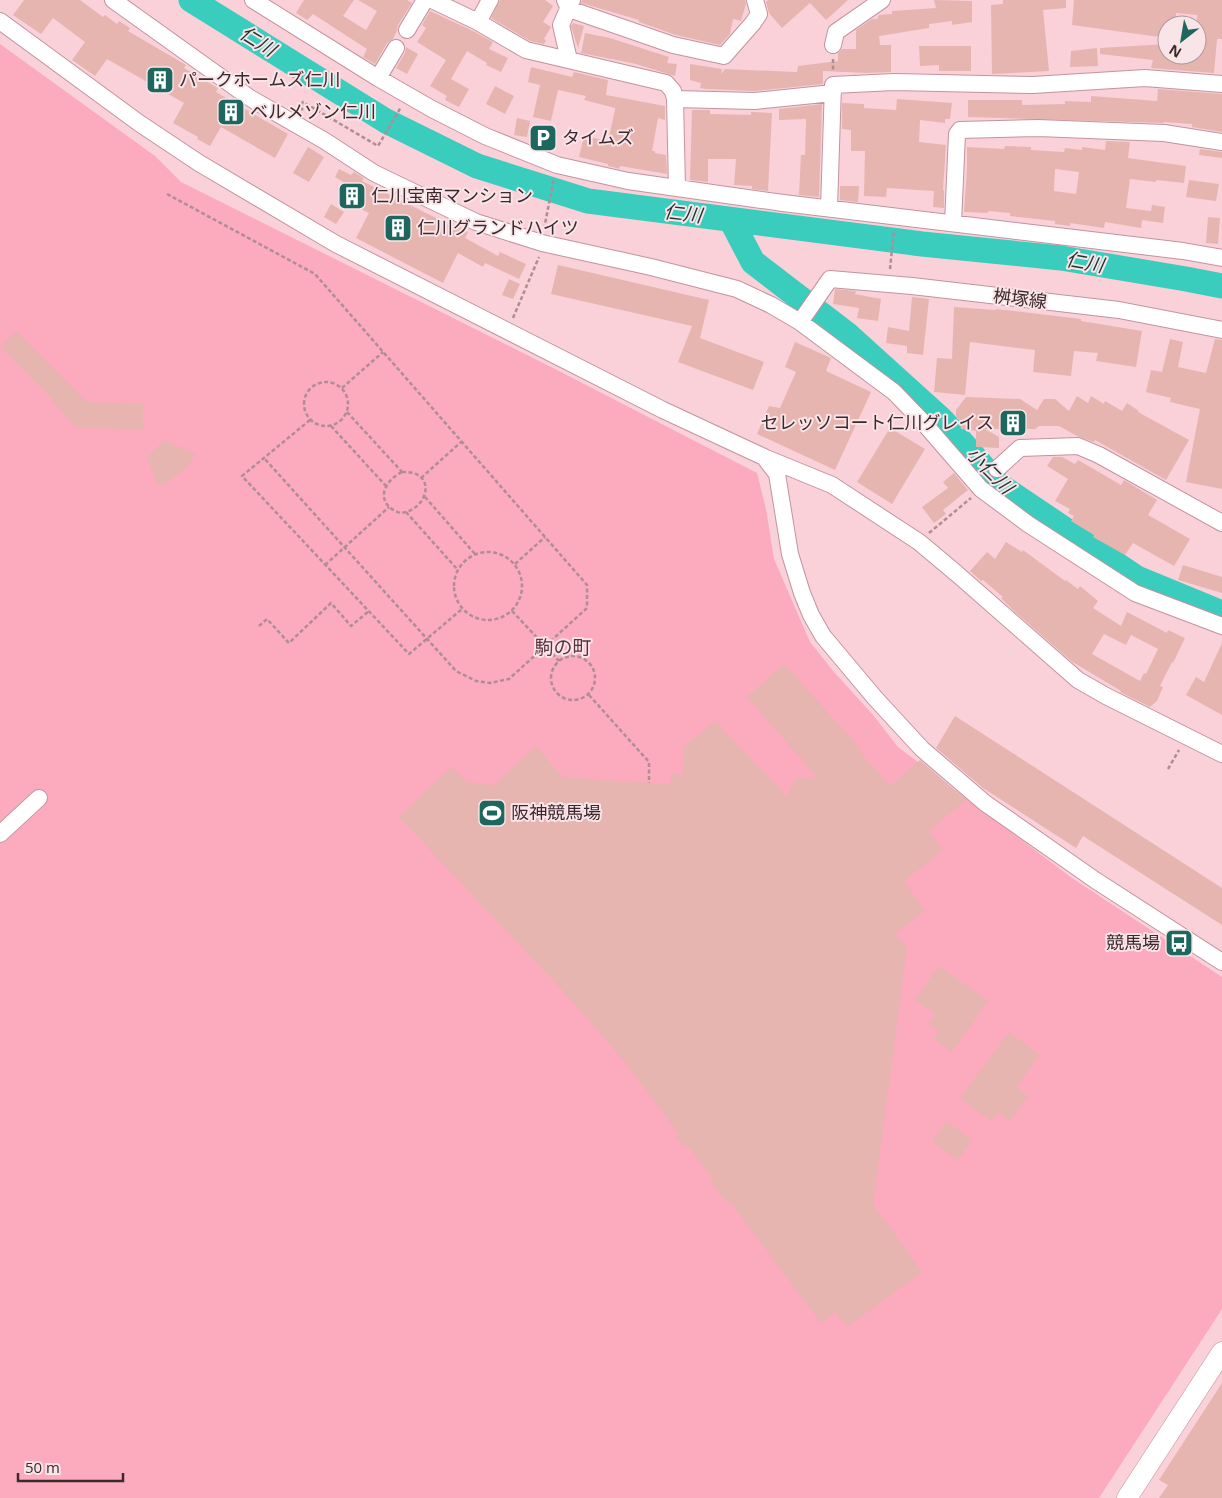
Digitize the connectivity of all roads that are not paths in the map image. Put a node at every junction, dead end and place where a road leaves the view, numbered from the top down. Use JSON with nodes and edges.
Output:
{"nodes":[{"id":1,"x":113,"y":0,"type":"edge"},
{"id":2,"x":253,"y":0,"type":"edge"},
{"id":3,"x":424,"y":0,"type":"edge"},
{"id":4,"x":432,"y":0,"type":"edge"},
{"id":5,"x":490,"y":0,"type":"edge"},
{"id":6,"x":755,"y":0,"type":"edge"},
{"id":7,"x":882,"y":0,"type":"edge"},
{"id":8,"x":569,"y":3,"type":"edge"},
{"id":9,"x":0,"y":21,"type":"edge"},
{"id":10,"x":478,"y":22,"type":"junction"},
{"id":11,"x":406,"y":30,"type":"dead end"},
{"id":12,"x":833,"y":45,"type":"road end"},
{"id":13,"x":396,"y":48,"type":"dead end"},
{"id":14,"x":569,"y":60,"type":"junction"},
{"id":15,"x":378,"y":78,"type":"junction"},
{"id":16,"x":1222,"y":84,"type":"edge"},
{"id":17,"x":834,"y":93,"type":"junction"},
{"id":18,"x":675,"y":100,"type":"junction"},
{"id":19,"x":1222,"y":142,"type":"edge"},
{"id":20,"x":677,"y":188,"type":"junction"},
{"id":21,"x":829,"y":208,"type":"junction"},
{"id":22,"x":953,"y":223,"type":"junction"},
{"id":23,"x":1222,"y":258,"type":"edge"},
{"id":24,"x":801,"y":320,"type":"junction"},
{"id":25,"x":1222,"y":330,"type":"edge"},
{"id":26,"x":764,"y":457,"type":"junction"},
{"id":27,"x":997,"y":470,"type":"dead end"},
{"id":28,"x":1222,"y":523,"type":"edge"},
{"id":29,"x":1222,"y":626,"type":"edge"},
{"id":30,"x":1222,"y":754,"type":"edge"},
{"id":31,"x":39,"y":798,"type":"dead end"},
{"id":32,"x":0,"y":834,"type":"edge"},
{"id":33,"x":1222,"y":962,"type":"edge"},
{"id":34,"x":1222,"y":1352,"type":"edge"},
{"id":35,"x":1127,"y":1498,"type":"edge"}],
"edges":[{"from":1,"to":24,"type":"street"},
{"from":2,"to":15,"type":"street"},
{"from":3,"to":11,"type":"street"},
{"from":4,"to":10,"type":"street"},
{"from":5,"to":10,"type":"street"},
{"from":6,"to":8,"type":"street"},
{"from":7,"to":12,"type":"street"},
{"from":8,"to":14,"type":"street"},
{"from":9,"to":26,"type":"street"},
{"from":10,"to":14,"type":"street"},
{"from":13,"to":15,"type":"street"},
{"from":14,"to":18,"type":"street"},
{"from":15,"to":20,"type":"street"},
{"from":16,"to":17,"type":"street"},
{"from":17,"to":18,"type":"street"},
{"from":17,"to":21,"type":"street"},
{"from":18,"to":20,"type":"street"},
{"from":19,"to":22,"type":"street"},
{"from":20,"to":21,"type":"street"},
{"from":21,"to":22,"type":"street"},
{"from":22,"to":23,"type":"street"},
{"from":24,"to":25,"type":"street","name":"桝塚線"},
{"from":24,"to":29,"type":"street"},
{"from":26,"to":30,"type":"street"},
{"from":26,"to":33,"type":"street"},
{"from":27,"to":28,"type":"street"},
{"from":31,"to":32,"type":"street"},
{"from":34,"to":35,"type":"main road"}]}
